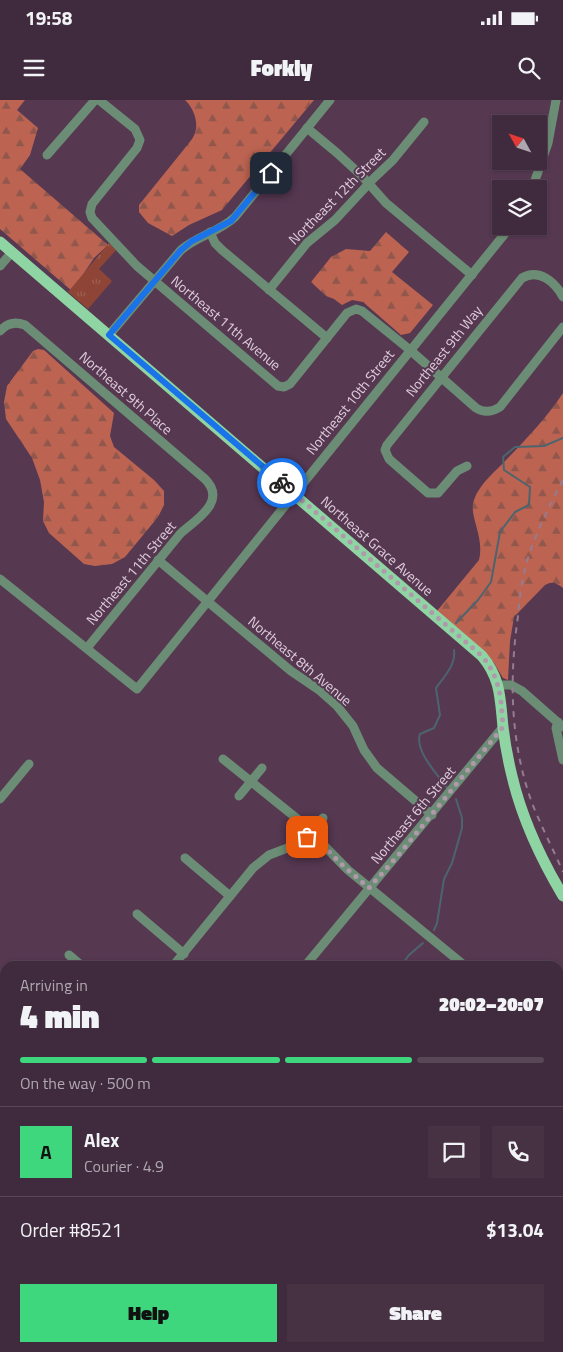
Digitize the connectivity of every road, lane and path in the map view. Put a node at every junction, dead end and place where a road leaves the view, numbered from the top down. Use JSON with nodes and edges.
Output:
{"nodes":[{"id":1,"x":94,"y":100,"type":"edge"},
{"id":2,"x":99,"y":100,"type":"edge"},
{"id":3,"x":330,"y":100,"type":"edge"},
{"id":4,"x":556,"y":100,"type":"edge"},
{"id":5,"x":424,"y":122,"type":"dead end"},
{"id":6,"x":308,"y":128,"type":"junction"},
{"id":7,"x":47,"y":155,"type":"dead end"},
{"id":8,"x":535,"y":180,"type":"edge"},
{"id":9,"x":368,"y":184,"type":"junction"},
{"id":10,"x":210,"y":232,"type":"junction"},
{"id":11,"x":504,"y":235,"type":"edge"},
{"id":12,"x":0,"y":242,"type":"edge"},
{"id":13,"x":12,"y":252,"type":"junction"},
{"id":14,"x":0,"y":266,"type":"edge"},
{"id":15,"x":472,"y":275,"type":"junction"},
{"id":16,"x":155,"y":281,"type":"junction"},
{"id":17,"x":269,"y":290,"type":"junction"},
{"id":18,"x":563,"y":297,"type":"edge"},
{"id":19,"x":563,"y":327,"type":"edge"},
{"id":20,"x":0,"y":331,"type":"edge"},
{"id":21,"x":109,"y":335,"type":"junction"},
{"id":22,"x":327,"y":338,"type":"junction"},
{"id":23,"x":410,"y":350,"type":"junction"},
{"id":24,"x":440,"y":377,"type":"junction"},
{"id":25,"x":467,"y":466,"type":"dead end"},
{"id":26,"x":213,"y":492,"type":"joint"},
{"id":27,"x":294,"y":493,"type":"junction"},
{"id":28,"x":158,"y":560,"type":"junction"},
{"id":29,"x":0,"y":579,"type":"edge"},
{"id":30,"x":208,"y":601,"type":"junction"},
{"id":31,"x":87,"y":648,"type":"junction"},
{"id":32,"x":499,"y":685,"type":"junction"},
{"id":33,"x":561,"y":725,"type":"edge"},
{"id":34,"x":503,"y":727,"type":"junction"},
{"id":35,"x":223,"y":759,"type":"dead end"},
{"id":36,"x":563,"y":760,"type":"edge"},
{"id":37,"x":28,"y":764,"type":"dead end"},
{"id":38,"x":262,"y":768,"type":"dead end"},
{"id":39,"x":251,"y":782,"type":"junction"},
{"id":40,"x":1,"y":796,"type":"edge"},
{"id":41,"x":239,"y":796,"type":"dead end"},
{"id":42,"x":432,"y":815,"type":"junction"},
{"id":43,"x":323,"y":818,"type":"dead end"},
{"id":44,"x":311,"y":832,"type":"junction"},
{"id":45,"x":185,"y":858,"type":"dead end"},
{"id":46,"x":369,"y":888,"type":"junction"},
{"id":47,"x":230,"y":896,"type":"junction"},
{"id":48,"x":563,"y":896,"type":"edge"},
{"id":49,"x":137,"y":914,"type":"dead end"},
{"id":50,"x":184,"y":954,"type":"junction"},
{"id":51,"x":69,"y":955,"type":"dead end"},
{"id":52,"x":76,"y":961,"type":"edge"},
{"id":53,"x":178,"y":961,"type":"edge"},
{"id":54,"x":309,"y":961,"type":"edge"},
{"id":55,"x":459,"y":961,"type":"edge"}],
"edges":[{"from":1,"to":7,"type":"street"},
{"from":2,"to":16,"type":"street","name":"Northeast 11th Avenue"},
{"from":3,"to":6,"type":"street"},
{"from":4,"to":8,"type":"street"},
{"from":5,"to":9,"type":"street","name":"Northeast 12th Street"},
{"from":6,"to":9,"type":"street"},
{"from":6,"to":10,"type":"street"},
{"from":9,"to":15,"type":"street"},
{"from":9,"to":17,"type":"street","name":"Northeast 12th Street"},
{"from":10,"to":16,"type":"street"},
{"from":10,"to":17,"type":"street"},
{"from":11,"to":15,"type":"street","name":"Northeast 10th Street"},
{"from":12,"to":13,"type":"main road","name":"Northeast Grace Avenue"},
{"from":13,"to":14,"type":"street"},
{"from":13,"to":21,"type":"main road","name":"Northeast Grace Avenue"},
{"from":15,"to":23,"type":"street","name":"Northeast 10th Street"},
{"from":16,"to":21,"type":"street"},
{"from":16,"to":22,"type":"street","name":"Northeast 11th Avenue"},
{"from":17,"to":22,"type":"street"},
{"from":18,"to":24,"type":"street","name":"Northeast 9th Way"},
{"from":19,"to":24,"type":"street"},
{"from":20,"to":26,"type":"street","name":"Northeast 9th Place"},
{"from":21,"to":27,"type":"main road","name":"Northeast Grace Avenue"},
{"from":22,"to":23,"type":"street"},
{"from":23,"to":24,"type":"street"},
{"from":23,"to":27,"type":"street","name":"Northeast 10th Street"},
{"from":24,"to":25,"type":"street","name":"Northeast 9th Way"},
{"from":26,"to":28,"type":"street","name":"Northeast 11th Street"},
{"from":27,"to":30,"type":"street","name":"Northeast 10th Street"},
{"from":27,"to":32,"type":"main road","name":"Northeast Grace Avenue"},
{"from":28,"to":30,"type":"street","name":"Northeast 8th Avenue"},
{"from":28,"to":31,"type":"street","name":"Northeast 11th Street"},
{"from":29,"to":31,"type":"street"},
{"from":30,"to":31,"type":"street","name":"Northeast 10th Street"},
{"from":30,"to":42,"type":"street","name":"Northeast 8th Avenue"},
{"from":32,"to":33,"type":"street"},
{"from":32,"to":34,"type":"main road","name":"Northeast Grace Avenue"},
{"from":33,"to":36,"type":"street"},
{"from":34,"to":42,"type":"street","name":"Northeast 6th Street"},
{"from":34,"to":48,"type":"main road","name":"Northeast Grace Avenue"},
{"from":35,"to":39,"type":"street"},
{"from":37,"to":40,"type":"street"},
{"from":38,"to":39,"type":"street"},
{"from":39,"to":41,"type":"street"},
{"from":39,"to":44,"type":"street"},
{"from":42,"to":46,"type":"street","name":"Northeast 6th Street"},
{"from":43,"to":44,"type":"street"},
{"from":44,"to":46,"type":"street"},
{"from":44,"to":47,"type":"street"},
{"from":45,"to":47,"type":"street"},
{"from":46,"to":54,"type":"street","name":"Northeast 6th Street"},
{"from":46,"to":55,"type":"street"},
{"from":47,"to":50,"type":"street"},
{"from":49,"to":50,"type":"street"},
{"from":50,"to":53,"type":"street"},
{"from":51,"to":52,"type":"street"}]}
